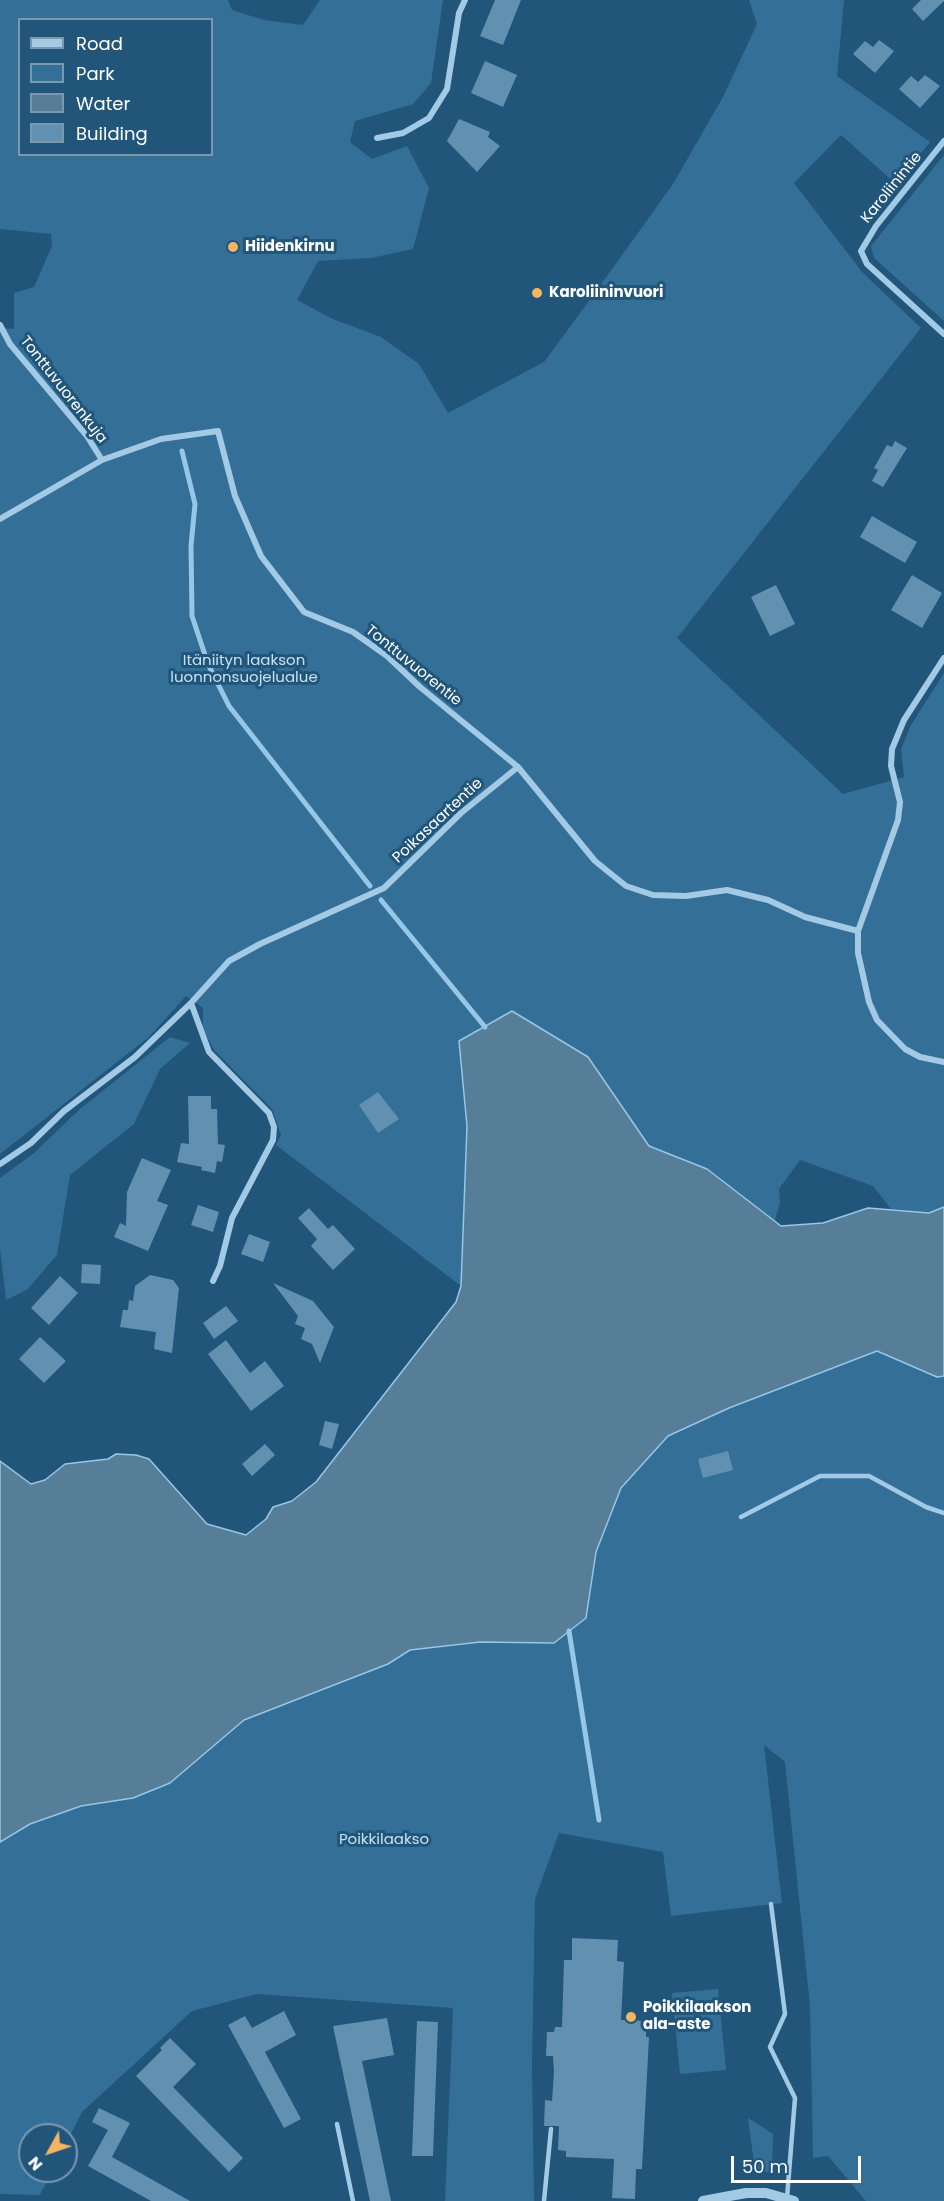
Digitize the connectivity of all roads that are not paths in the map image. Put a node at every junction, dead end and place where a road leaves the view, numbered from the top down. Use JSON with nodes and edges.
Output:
{"nodes":[{"id":1,"x":465,"y":0,"type":"edge"},
{"id":2,"x":377,"y":138,"type":"dead end"},
{"id":3,"x":944,"y":141,"type":"edge"},
{"id":4,"x":0,"y":325,"type":"edge"},
{"id":5,"x":944,"y":334,"type":"edge"},
{"id":6,"x":218,"y":431,"type":"joint"},
{"id":7,"x":102,"y":460,"type":"junction"},
{"id":8,"x":0,"y":519,"type":"edge"},
{"id":9,"x":944,"y":658,"type":"edge"},
{"id":10,"x":518,"y":767,"type":"junction"},
{"id":11,"x":858,"y":931,"type":"junction"},
{"id":12,"x":191,"y":1003,"type":"junction"},
{"id":13,"x":944,"y":1062,"type":"edge"},
{"id":14,"x":0,"y":1164,"type":"edge"},
{"id":15,"x":213,"y":1281,"type":"dead end"},
{"id":16,"x":944,"y":1513,"type":"edge"},
{"id":17,"x":741,"y":1517,"type":"dead end"},
{"id":18,"x":771,"y":1904,"type":"dead end"},
{"id":19,"x":337,"y":2124,"type":"dead end"},
{"id":20,"x":551,"y":2129,"type":"dead end"},
{"id":21,"x":791,"y":2199,"type":"edge"},
{"id":22,"x":353,"y":2201,"type":"edge"},
{"id":23,"x":544,"y":2201,"type":"edge"},
{"id":24,"x":703,"y":2201,"type":"edge"}],
"edges":[{"from":1,"to":2,"type":"street"},
{"from":3,"to":5,"type":"street","name":"Karoliinintie"},
{"from":4,"to":7,"type":"street","name":"Tonttuvuorenkuja"},
{"from":6,"to":7,"type":"street","name":"Tonttuvuorenkuja"},
{"from":6,"to":10,"type":"street","name":"Tonttuvuorentie"},
{"from":7,"to":8,"type":"street"},
{"from":9,"to":11,"type":"street"},
{"from":10,"to":11,"type":"street"},
{"from":10,"to":12,"type":"street","name":"Poikasaartentie"},
{"from":11,"to":13,"type":"street"},
{"from":12,"to":14,"type":"street","name":"Poikasaartentie"},
{"from":12,"to":15,"type":"street"},
{"from":16,"to":17,"type":"lane"},
{"from":18,"to":21,"type":"lane"},
{"from":19,"to":22,"type":"lane"},
{"from":20,"to":23,"type":"lane"},
{"from":21,"to":24,"type":"street"}]}
